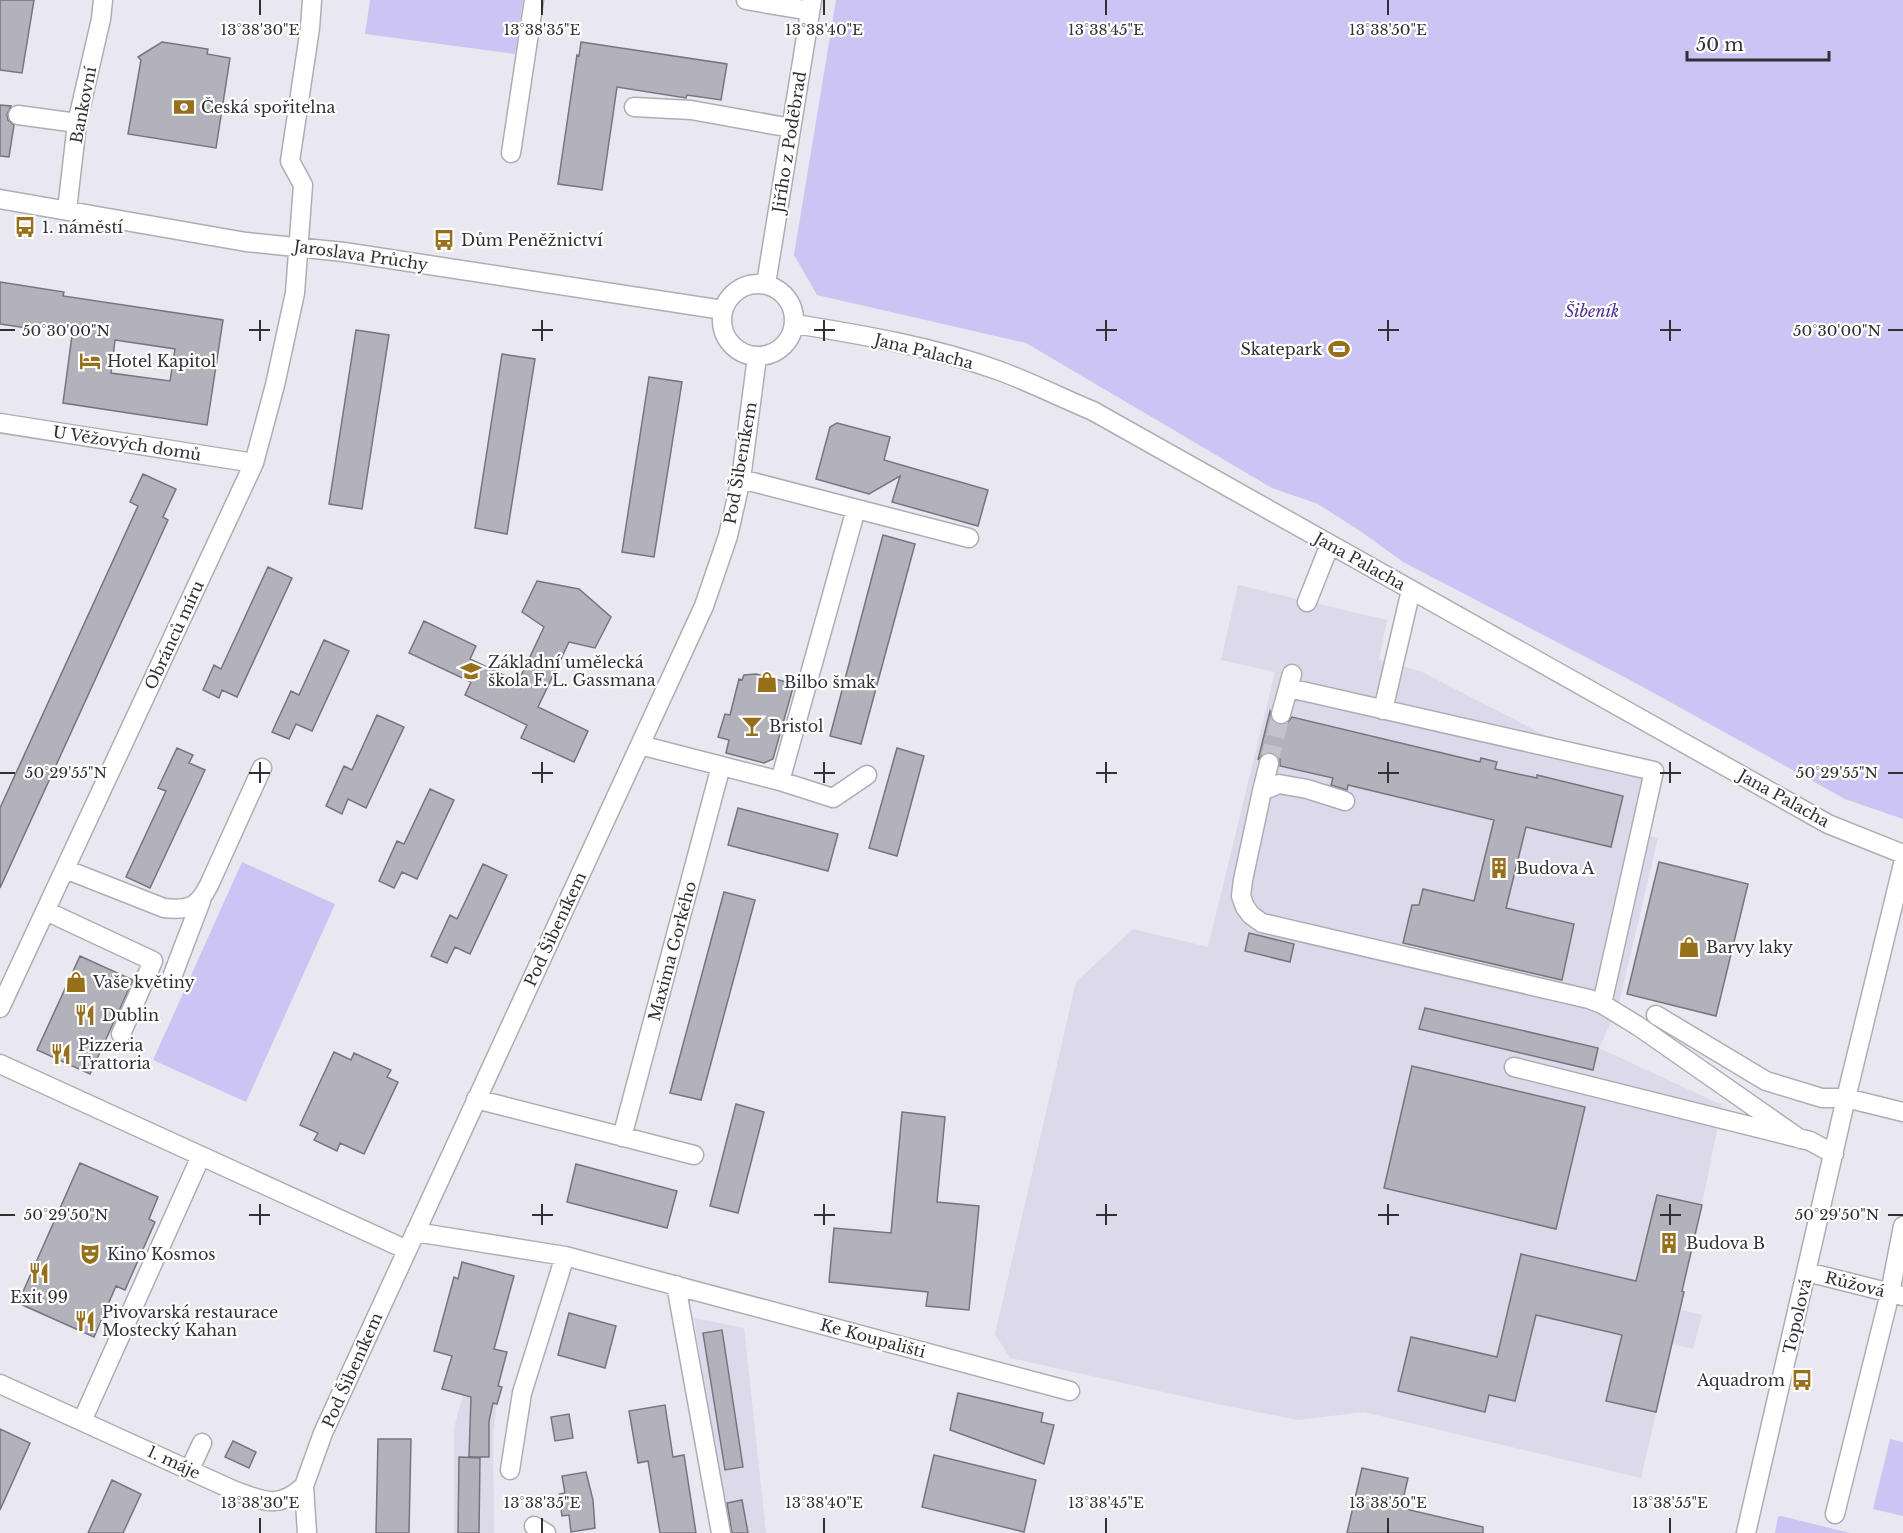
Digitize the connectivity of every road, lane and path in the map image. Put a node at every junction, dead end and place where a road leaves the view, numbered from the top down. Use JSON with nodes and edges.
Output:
{"nodes":[{"id":1,"x":103,"y":0,"type":"edge"},
{"id":2,"x":312,"y":0,"type":"edge"},
{"id":3,"x":534,"y":0,"type":"edge"},
{"id":4,"x":746,"y":0,"type":"edge"},
{"id":5,"x":811,"y":5,"type":"edge"},
{"id":6,"x":634,"y":108,"type":"dead end"},
{"id":7,"x":18,"y":115,"type":"dead end"},
{"id":8,"x":77,"y":123,"type":"junction"},
{"id":9,"x":791,"y":128,"type":"junction"},
{"id":10,"x":511,"y":153,"type":"dead end"},
{"id":11,"x":0,"y":199,"type":"edge"},
{"id":12,"x":67,"y":210,"type":"junction"},
{"id":13,"x":298,"y":246,"type":"junction"},
{"id":14,"x":766,"y":284,"type":"junction"},
{"id":15,"x":723,"y":310,"type":"junction"},
{"id":16,"x":795,"y":324,"type":"junction"},
{"id":17,"x":757,"y":357,"type":"junction"},
{"id":18,"x":0,"y":423,"type":"edge"},
{"id":19,"x":254,"y":463,"type":"junction"},
{"id":20,"x":741,"y":479,"type":"junction"},
{"id":21,"x":856,"y":509,"type":"junction"},
{"id":22,"x":969,"y":538,"type":"dead end"},
{"id":23,"x":1330,"y":544,"type":"junction"},
{"id":24,"x":1411,"y":590,"type":"junction"},
{"id":25,"x":1307,"y":602,"type":"dead end"},
{"id":26,"x":1383,"y":710,"type":"junction"},
{"id":27,"x":1281,"y":714,"type":"tunnel mouth"},
{"id":28,"x":640,"y":745,"type":"junction"},
{"id":29,"x":1269,"y":763,"type":"tunnel mouth"},
{"id":30,"x":721,"y":766,"type":"junction"},
{"id":31,"x":262,"y":768,"type":"dead end"},
{"id":32,"x":867,"y":775,"type":"dead end"},
{"id":33,"x":780,"y":781,"type":"junction"},
{"id":34,"x":1262,"y":792,"type":"junction"},
{"id":35,"x":1345,"y":801,"type":"dead end"},
{"id":36,"x":1903,"y":854,"type":"edge"},
{"id":37,"x":1903,"y":864,"type":"edge"},
{"id":38,"x":65,"y":868,"type":"junction"},
{"id":39,"x":201,"y":901,"type":"junction"},
{"id":40,"x":46,"y":911,"type":"junction"},
{"id":41,"x":172,"y":977,"type":"dead end"},
{"id":42,"x":1602,"y":1004,"type":"junction"},
{"id":43,"x":0,"y":1008,"type":"edge"},
{"id":44,"x":1656,"y":1015,"type":"dead end"},
{"id":45,"x":121,"y":1034,"type":"dead end"},
{"id":46,"x":0,"y":1064,"type":"edge"},
{"id":47,"x":1514,"y":1067,"type":"dead end"},
{"id":48,"x":1846,"y":1098,"type":"junction"},
{"id":49,"x":476,"y":1099,"type":"junction"},
{"id":50,"x":1903,"y":1112,"type":"edge"},
{"id":51,"x":622,"y":1137,"type":"junction"},
{"id":52,"x":1800,"y":1138,"type":"junction"},
{"id":53,"x":1834,"y":1154,"type":"junction"},
{"id":54,"x":694,"y":1155,"type":"dead end"},
{"id":55,"x":201,"y":1156,"type":"junction"},
{"id":56,"x":1903,"y":1226,"type":"edge"},
{"id":57,"x":415,"y":1232,"type":"junction"},
{"id":58,"x":407,"y":1250,"type":"junction"},
{"id":59,"x":565,"y":1256,"type":"junction"},
{"id":60,"x":1807,"y":1272,"type":"junction"},
{"id":61,"x":676,"y":1285,"type":"junction"},
{"id":62,"x":1897,"y":1295,"type":"edge"},
{"id":63,"x":0,"y":1384,"type":"edge"},
{"id":64,"x":1070,"y":1391,"type":"dead end"},
{"id":65,"x":82,"y":1421,"type":"junction"},
{"id":66,"x":202,"y":1443,"type":"dead end"},
{"id":67,"x":190,"y":1469,"type":"junction"},
{"id":68,"x":510,"y":1470,"type":"dead end"},
{"id":69,"x":304,"y":1486,"type":"junction"},
{"id":70,"x":1835,"y":1514,"type":"dead end"},
{"id":71,"x":307,"y":1533,"type":"edge"},
{"id":72,"x":721,"y":1533,"type":"edge"},
{"id":73,"x":1746,"y":1533,"type":"edge"}],
"edges":[{"from":1,"to":8,"type":"street","name":"Bankovní"},
{"from":2,"to":13,"type":"street","name":"Obránců míru"},
{"from":3,"to":10,"type":"street"},
{"from":4,"to":5,"type":"street"},
{"from":5,"to":9,"type":"street","name":"Jiřího z Poděbrad"},
{"from":6,"to":9,"type":"street"},
{"from":7,"to":8,"type":"street"},
{"from":8,"to":12,"type":"street","name":"Bankovní"},
{"from":9,"to":14,"type":"street","name":"Jiřího z Poděbrad"},
{"from":11,"to":12,"type":"street","name":"Jaroslava Průchy"},
{"from":12,"to":13,"type":"street","name":"Jaroslava Průchy"},
{"from":13,"to":15,"type":"street","name":"Jaroslava Průchy"},
{"from":13,"to":19,"type":"street","name":"Obránců míru"},
{"from":14,"to":15,"type":"street"},
{"from":14,"to":16,"type":"street"},
{"from":15,"to":17,"type":"street"},
{"from":16,"to":17,"type":"street"},
{"from":16,"to":23,"type":"street","name":"Jana Palacha"},
{"from":17,"to":20,"type":"street","name":"Pod Šibeníkem"},
{"from":18,"to":19,"type":"street","name":"U Věžových domů"},
{"from":19,"to":38,"type":"street","name":"Obránců míru"},
{"from":20,"to":21,"type":"street"},
{"from":20,"to":28,"type":"street","name":"Pod Šibeníkem"},
{"from":21,"to":22,"type":"street"},
{"from":21,"to":33,"type":"street"},
{"from":23,"to":24,"type":"street","name":"Jana Palacha"},
{"from":23,"to":25,"type":"street"},
{"from":24,"to":26,"type":"street"},
{"from":24,"to":36,"type":"street","name":"Jana Palacha"},
{"from":26,"to":27,"type":"street"},
{"from":26,"to":42,"type":"street"},
{"from":28,"to":30,"type":"street"},
{"from":28,"to":49,"type":"street","name":"Pod Šibeníkem"},
{"from":29,"to":34,"type":"street"},
{"from":30,"to":33,"type":"street"},
{"from":30,"to":51,"type":"street","name":"Maxima Gorkého"},
{"from":31,"to":39,"type":"street"},
{"from":32,"to":33,"type":"street"},
{"from":34,"to":35,"type":"street"},
{"from":34,"to":42,"type":"street"},
{"from":37,"to":48,"type":"street","name":"Topolová"},
{"from":38,"to":39,"type":"street"},
{"from":38,"to":40,"type":"street","name":"Obránců míru"},
{"from":39,"to":41,"type":"street"},
{"from":40,"to":43,"type":"street","name":"Obránců míru"},
{"from":40,"to":45,"type":"street"},
{"from":42,"to":52,"type":"street"},
{"from":44,"to":48,"type":"street"},
{"from":46,"to":55,"type":"street"},
{"from":47,"to":52,"type":"street"},
{"from":48,"to":50,"type":"street"},
{"from":48,"to":53,"type":"street","name":"Topolová"},
{"from":49,"to":51,"type":"street"},
{"from":49,"to":57,"type":"street","name":"Pod Šibeníkem"},
{"from":51,"to":54,"type":"street"},
{"from":52,"to":53,"type":"street"},
{"from":53,"to":60,"type":"street","name":"Topolová"},
{"from":55,"to":58,"type":"street"},
{"from":55,"to":65,"type":"street"},
{"from":56,"to":62,"type":"street"},
{"from":57,"to":58,"type":"street","name":"Pod Šibeníkem"},
{"from":57,"to":59,"type":"street","name":"Ke Koupališti"},
{"from":58,"to":69,"type":"street","name":"Pod Šibeníkem"},
{"from":59,"to":61,"type":"street","name":"Ke Koupališti"},
{"from":59,"to":68,"type":"street"},
{"from":60,"to":62,"type":"street","name":"Růžová"},
{"from":60,"to":73,"type":"street","name":"Topolová"},
{"from":61,"to":64,"type":"street","name":"Ke Koupališti"},
{"from":61,"to":72,"type":"street"},
{"from":62,"to":70,"type":"street"},
{"from":63,"to":65,"type":"street","name":"1. máje"},
{"from":65,"to":67,"type":"street","name":"1. máje"},
{"from":66,"to":67,"type":"street"},
{"from":67,"to":69,"type":"street","name":"1. máje"},
{"from":69,"to":71,"type":"street"}]}
